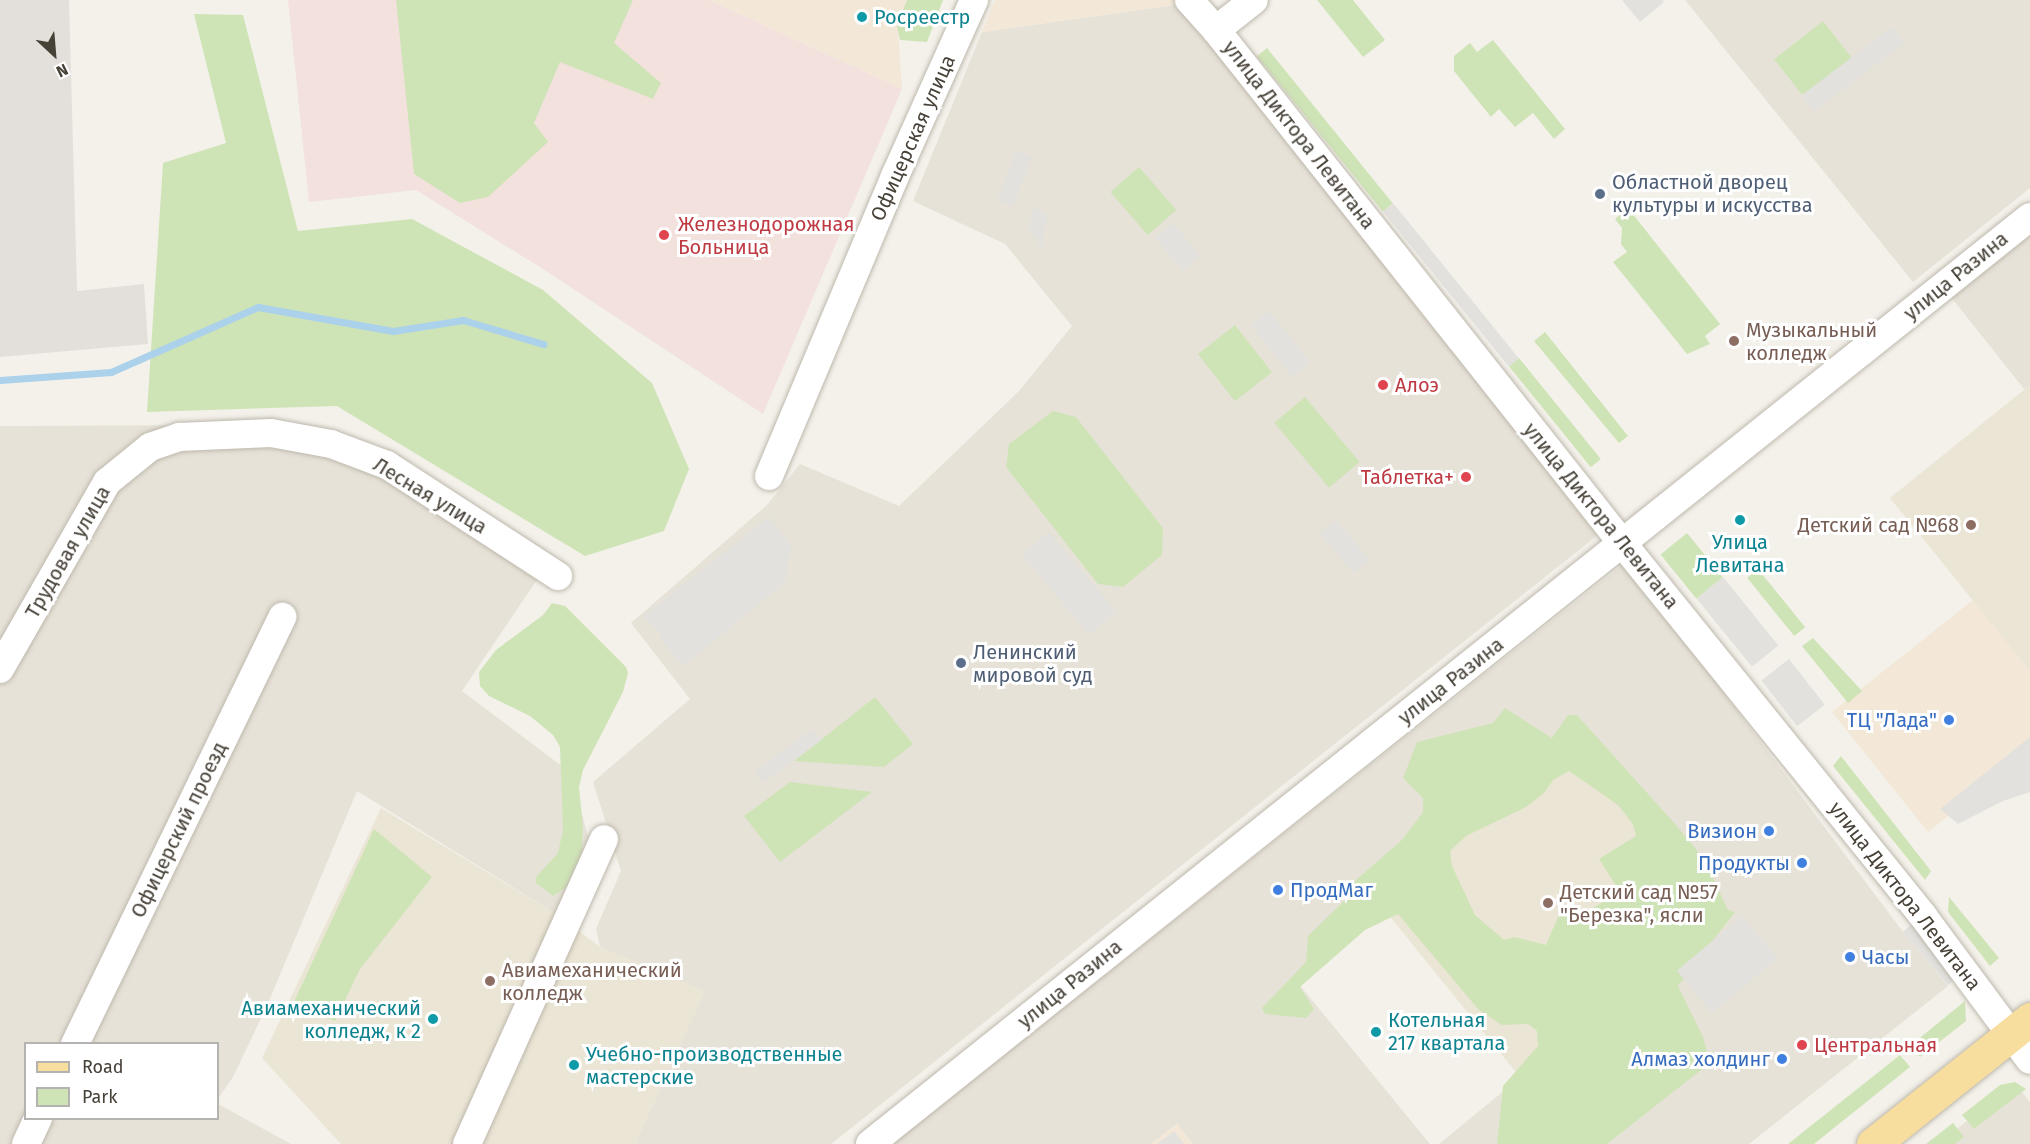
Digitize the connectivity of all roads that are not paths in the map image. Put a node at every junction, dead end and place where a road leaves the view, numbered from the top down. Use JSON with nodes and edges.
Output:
{"nodes":[{"id":1,"x":974,"y":0,"type":"edge"},
{"id":2,"x":1189,"y":0,"type":"edge"},
{"id":3,"x":1254,"y":0,"type":"edge"},
{"id":4,"x":1216,"y":30,"type":"junction"},
{"id":5,"x":2030,"y":217,"type":"edge"},
{"id":6,"x":150,"y":447,"type":"joint"},
{"id":7,"x":769,"y":476,"type":"dead end"},
{"id":8,"x":1623,"y":544,"type":"junction"},
{"id":9,"x":558,"y":576,"type":"dead end"},
{"id":10,"x":282,"y":617,"type":"dead end"},
{"id":11,"x":0,"y":669,"type":"edge"},
{"id":12,"x":604,"y":839,"type":"dead end"},
{"id":13,"x":2024,"y":1038,"type":"edge"},
{"id":14,"x":76,"y":1042,"type":"edge"},
{"id":15,"x":38,"y":1120,"type":"edge"},
{"id":16,"x":26,"y":1144,"type":"edge"},
{"id":17,"x":468,"y":1144,"type":"edge"},
{"id":18,"x":870,"y":1144,"type":"edge"},
{"id":19,"x":1874,"y":1144,"type":"edge"}],
"edges":[{"from":1,"to":7,"type":"street","name":"Офицерская улица"},
{"from":2,"to":4,"type":"street","name":"улица Диктора Левитана"},
{"from":3,"to":4,"type":"street"},
{"from":4,"to":8,"type":"street","name":"улица Диктора Левитана"},
{"from":5,"to":8,"type":"street","name":"улица Разина"},
{"from":6,"to":9,"type":"street","name":"Лесная улица"},
{"from":6,"to":11,"type":"street","name":"Трудовая улица"},
{"from":8,"to":13,"type":"street","name":"улица Диктора Левитана"},
{"from":8,"to":18,"type":"street","name":"улица Разина"},
{"from":10,"to":14,"type":"street","name":"Офицерский проезд"},
{"from":12,"to":17,"type":"street"},
{"from":13,"to":19,"type":"main road"},
{"from":15,"to":16,"type":"street"}]}
